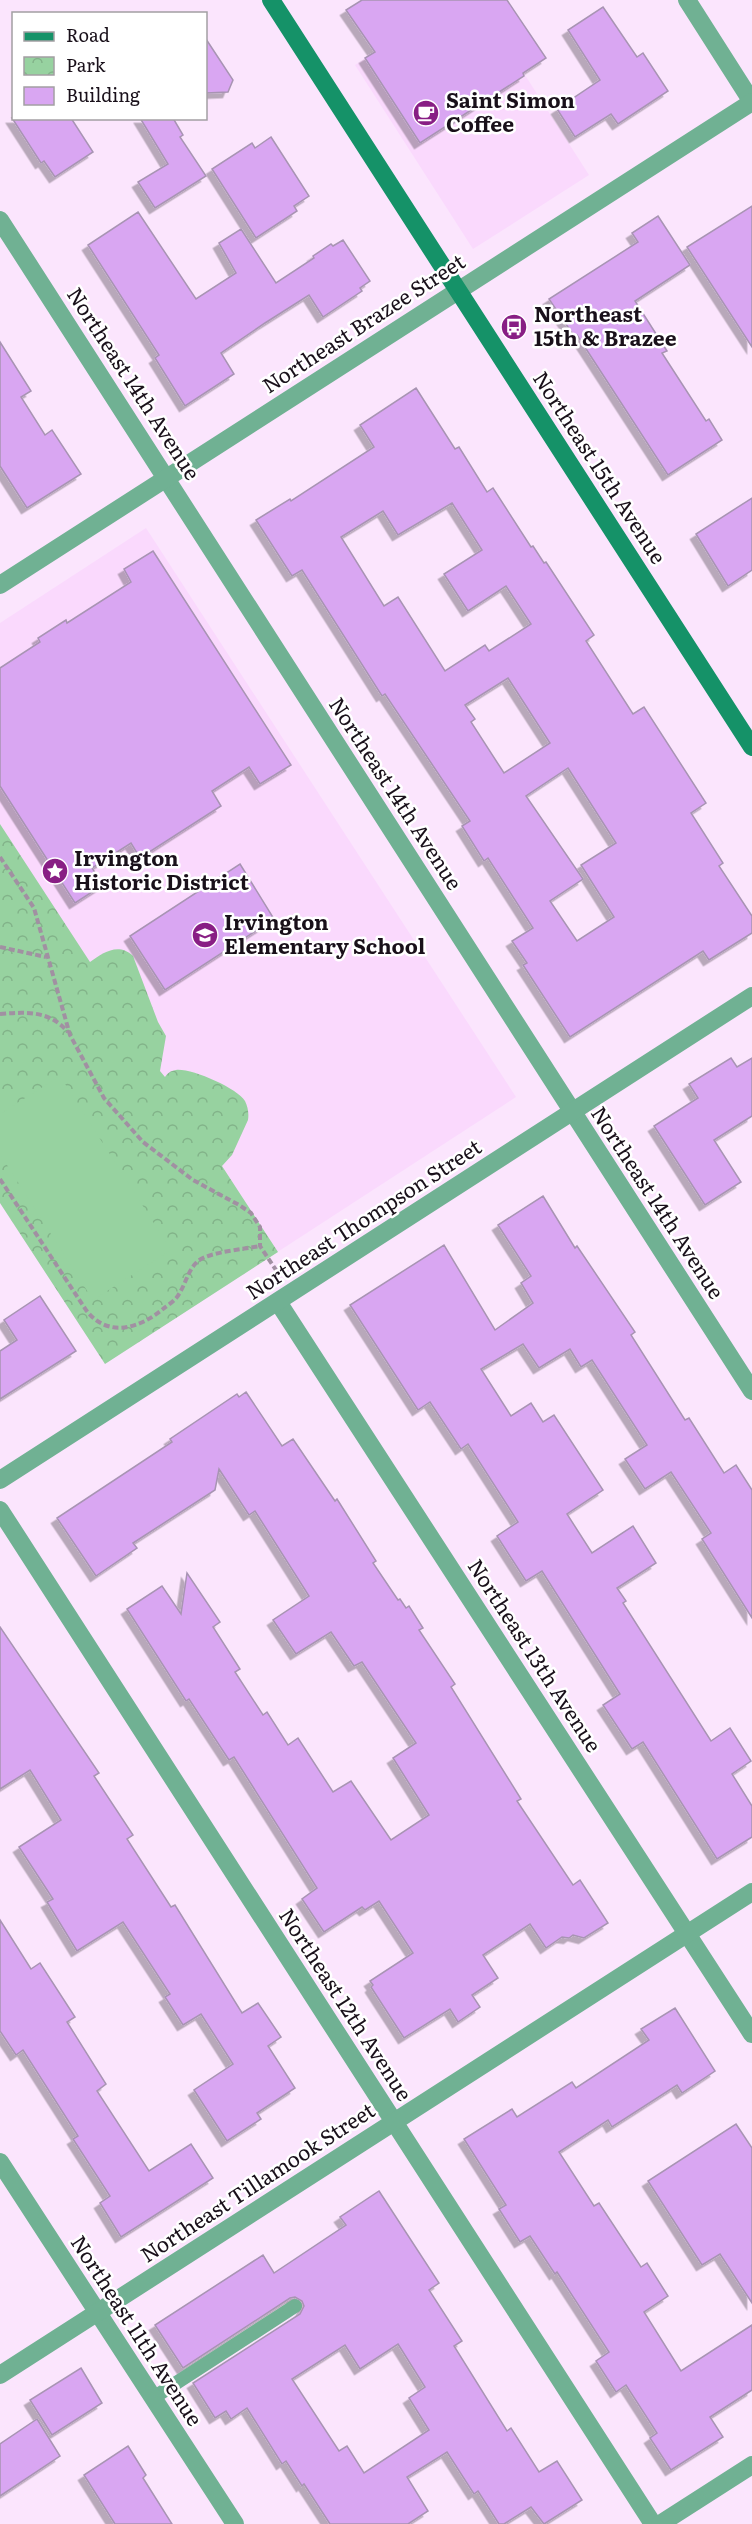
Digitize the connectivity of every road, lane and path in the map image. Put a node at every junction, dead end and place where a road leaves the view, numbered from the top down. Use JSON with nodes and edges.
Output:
{"nodes":[{"id":1,"x":272,"y":0,"type":"edge"},
{"id":2,"x":687,"y":0,"type":"edge"},
{"id":3,"x":752,"y":102,"type":"edge"},
{"id":4,"x":0,"y":220,"type":"edge"},
{"id":5,"x":458,"y":290,"type":"junction"},
{"id":6,"x":166,"y":478,"type":"junction"},
{"id":7,"x":0,"y":585,"type":"edge"},
{"id":8,"x":752,"y":747,"type":"edge"},
{"id":9,"x":0,"y":857,"type":"edge"},
{"id":10,"x":0,"y":947,"type":"edge"},
{"id":11,"x":46,"y":957,"type":"junction"},
{"id":12,"x":752,"y":996,"type":"edge"},
{"id":13,"x":0,"y":1014,"type":"edge"},
{"id":14,"x":70,"y":1035,"type":"junction"},
{"id":15,"x":572,"y":1113,"type":"junction"},
{"id":16,"x":0,"y":1179,"type":"edge"},
{"id":17,"x":260,"y":1246,"type":"junction"},
{"id":18,"x":278,"y":1302,"type":"junction"},
{"id":19,"x":752,"y":1391,"type":"edge"},
{"id":20,"x":0,"y":1480,"type":"edge"},
{"id":21,"x":0,"y":1510,"type":"edge"},
{"id":22,"x":752,"y":1892,"type":"edge"},
{"id":23,"x":688,"y":1933,"type":"junction"},
{"id":24,"x":752,"y":2034,"type":"edge"},
{"id":25,"x":393,"y":2122,"type":"junction"},
{"id":26,"x":0,"y":2162,"type":"edge"},
{"id":27,"x":295,"y":2306,"type":"dead end"},
{"id":28,"x":98,"y":2312,"type":"junction"},
{"id":29,"x":0,"y":2375,"type":"edge"},
{"id":30,"x":153,"y":2398,"type":"junction"},
{"id":31,"x":752,"y":2465,"type":"edge"},
{"id":32,"x":235,"y":2524,"type":"edge"},
{"id":33,"x":652,"y":2524,"type":"edge"},
{"id":34,"x":660,"y":2524,"type":"edge"}],
"edges":[{"from":1,"to":5,"type":"street","name":"Northeast 15th Avenue"},
{"from":2,"to":3,"type":"street"},
{"from":3,"to":5,"type":"street","name":"Northeast Brazee Street"},
{"from":4,"to":6,"type":"street","name":"Northeast 14th Avenue"},
{"from":5,"to":6,"type":"street","name":"Northeast Brazee Street"},
{"from":5,"to":8,"type":"street","name":"Northeast 15th Avenue"},
{"from":6,"to":7,"type":"street","name":"Northeast Brazee Street"},
{"from":6,"to":15,"type":"street","name":"Northeast 14th Avenue"},
{"from":9,"to":11,"type":"path"},
{"from":10,"to":11,"type":"path"},
{"from":11,"to":14,"type":"path"},
{"from":12,"to":15,"type":"street","name":"Northeast Thompson Street"},
{"from":13,"to":14,"type":"path"},
{"from":14,"to":17,"type":"path"},
{"from":15,"to":18,"type":"street","name":"Northeast Thompson Street"},
{"from":15,"to":19,"type":"street","name":"Northeast 14th Avenue"},
{"from":16,"to":17,"type":"path"},
{"from":17,"to":18,"type":"path"},
{"from":18,"to":20,"type":"street","name":"Northeast Thompson Street"},
{"from":18,"to":23,"type":"street","name":"Northeast 13th Avenue"},
{"from":21,"to":25,"type":"street","name":"Northeast 12th Avenue"},
{"from":22,"to":23,"type":"street","name":"Northeast Tillamook Street"},
{"from":23,"to":24,"type":"street","name":"Northeast 13th Avenue"},
{"from":23,"to":25,"type":"street","name":"Northeast Tillamook Street"},
{"from":25,"to":28,"type":"street","name":"Northeast Tillamook Street"},
{"from":25,"to":33,"type":"street","name":"Northeast 12th Avenue"},
{"from":26,"to":28,"type":"street","name":"Northeast 11th Avenue"},
{"from":27,"to":30,"type":"lane"},
{"from":28,"to":29,"type":"street","name":"Northeast Tillamook Street"},
{"from":28,"to":30,"type":"street","name":"Northeast 11th Avenue"},
{"from":30,"to":32,"type":"street","name":"Northeast 11th Avenue"},
{"from":31,"to":34,"type":"street"}]}
